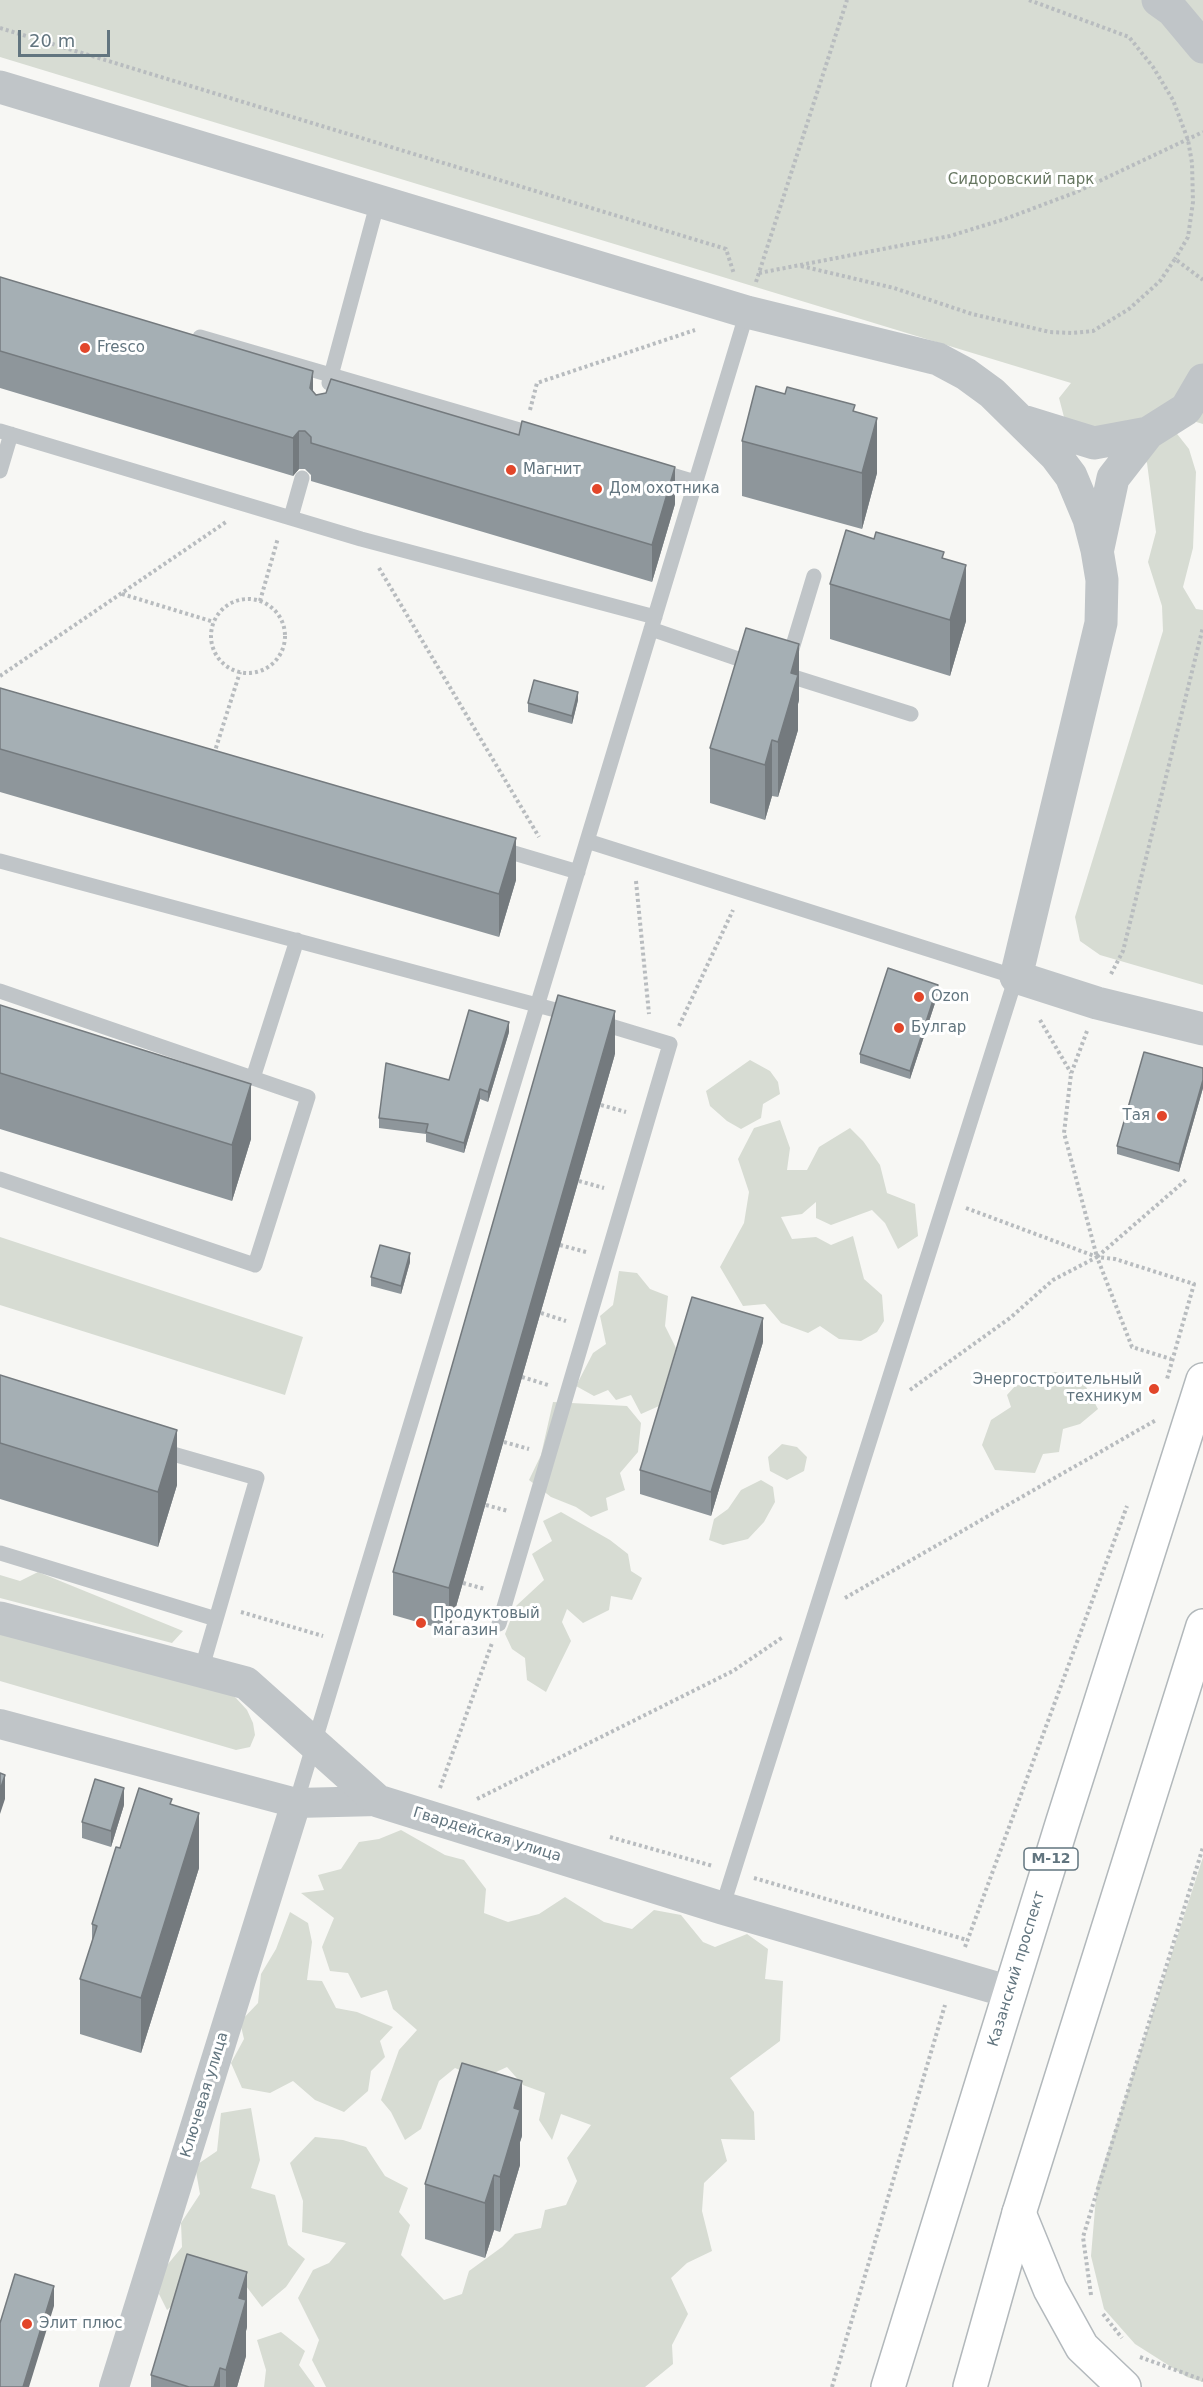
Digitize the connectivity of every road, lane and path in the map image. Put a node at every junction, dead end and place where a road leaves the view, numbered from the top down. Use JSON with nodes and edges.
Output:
{"nodes":[{"id":1,"x":847,"y":0,"type":"edge"},
{"id":2,"x":1029,"y":0,"type":"edge"},
{"id":3,"x":1158,"y":0,"type":"edge"},
{"id":4,"x":0,"y":28,"type":"edge"},
{"id":5,"x":1203,"y":48,"type":"edge"},
{"id":6,"x":0,"y":87,"type":"edge"},
{"id":7,"x":1203,"y":132,"type":"edge"},
{"id":8,"x":1188,"y":140,"type":"junction"},
{"id":9,"x":378,"y":201,"type":"junction"},
{"id":10,"x":1175,"y":260,"type":"junction"},
{"id":11,"x":798,"y":266,"type":"junction"},
{"id":12,"x":759,"y":273,"type":"junction"},
{"id":13,"x":1203,"y":280,"type":"edge"},
{"id":14,"x":747,"y":312,"type":"junction"},
{"id":15,"x":697,"y":329,"type":"dead end"},
{"id":16,"x":183,"y":332,"type":"edge"},
{"id":17,"x":332,"y":375,"type":"junction"},
{"id":18,"x":1203,"y":380,"type":"edge"},
{"id":19,"x":327,"y":395,"type":"edge"},
{"id":20,"x":1021,"y":420,"type":"junction"},
{"id":21,"x":524,"y":431,"type":"junction"},
{"id":22,"x":5,"y":433,"type":"edge"},
{"id":23,"x":1148,"y":433,"type":"junction"},
{"id":24,"x":558,"y":441,"type":"edge"},
{"id":25,"x":638,"y":465,"type":"edge"},
{"id":26,"x":0,"y":471,"type":"edge"},
{"id":27,"x":302,"y":478,"type":"dead end"},
{"id":28,"x":695,"y":482,"type":"junction"},
{"id":29,"x":251,"y":505,"type":"junction"},
{"id":30,"x":291,"y":516,"type":"junction"},
{"id":31,"x":362,"y":538,"type":"junction"},
{"id":32,"x":1097,"y":549,"type":"junction"},
{"id":33,"x":814,"y":576,"type":"dead end"},
{"id":34,"x":121,"y":593,"type":"junction"},
{"id":35,"x":260,"y":601,"type":"junction"},
{"id":36,"x":214,"y":622,"type":"junction"},
{"id":37,"x":653,"y":623,"type":"junction"},
{"id":38,"x":1203,"y":627,"type":"edge"},
{"id":39,"x":240,"y":672,"type":"junction"},
{"id":40,"x":784,"y":675,"type":"junction"},
{"id":41,"x":0,"y":676,"type":"edge"},
{"id":42,"x":911,"y":714,"type":"dead end"},
{"id":43,"x":212,"y":761,"type":"edge"},
{"id":44,"x":587,"y":842,"type":"junction"},
{"id":45,"x":479,"y":843,"type":"edge"},
{"id":46,"x":634,"y":856,"type":"junction"},
{"id":47,"x":0,"y":861,"type":"edge"},
{"id":48,"x":557,"y":866,"type":"junction"},
{"id":49,"x":578,"y":872,"type":"junction"},
{"id":50,"x":742,"y":890,"type":"junction"},
{"id":51,"x":297,"y":940,"type":"junction"},
{"id":52,"x":1016,"y":977,"type":"junction"},
{"id":53,"x":0,"y":991,"type":"edge"},
{"id":54,"x":1097,"y":1003,"type":"junction"},
{"id":55,"x":538,"y":1004,"type":"junction"},
{"id":56,"x":1203,"y":1029,"type":"edge"},
{"id":57,"x":652,"y":1039,"type":"junction"},
{"id":58,"x":670,"y":1044,"type":"junction"},
{"id":59,"x":1071,"y":1074,"type":"junction"},
{"id":60,"x":253,"y":1078,"type":"junction"},
{"id":61,"x":0,"y":1179,"type":"edge"},
{"id":62,"x":1187,"y":1179,"type":"dead end"},
{"id":63,"x":946,"y":1200,"type":"junction"},
{"id":64,"x":1097,"y":1257,"type":"junction"},
{"id":65,"x":1173,"y":1353,"type":"dead end"},
{"id":66,"x":1171,"y":1359,"type":"dead end"},
{"id":67,"x":1203,"y":1380,"type":"edge"},
{"id":68,"x":878,"y":1414,"type":"junction"},
{"id":69,"x":1159,"y":1418,"type":"dead end"},
{"id":70,"x":1155,"y":1429,"type":"dead end"},
{"id":71,"x":147,"y":1446,"type":"edge"},
{"id":72,"x":1131,"y":1496,"type":"dead end"},
{"id":73,"x":0,"y":1553,"type":"edge"},
{"id":74,"x":218,"y":1612,"type":"junction"},
{"id":75,"x":0,"y":1618,"type":"edge"},
{"id":76,"x":499,"y":1624,"type":"joint"},
{"id":77,"x":1203,"y":1626,"type":"edge"},
{"id":78,"x":345,"y":1643,"type":"junction"},
{"id":79,"x":201,"y":1671,"type":"junction"},
{"id":80,"x":0,"y":1724,"type":"edge"},
{"id":81,"x":315,"y":1743,"type":"junction"},
{"id":82,"x":378,"y":1802,"type":"junction"},
{"id":83,"x":296,"y":1803,"type":"junction"},
{"id":84,"x":429,"y":1817,"type":"junction"},
{"id":85,"x":1203,"y":1846,"type":"edge"},
{"id":86,"x":722,"y":1908,"type":"junction"},
{"id":87,"x":954,"y":1975,"type":"junction"},
{"id":88,"x":1010,"y":1992,"type":"junction"},
{"id":89,"x":1019,"y":2213,"type":"junction"},
{"id":90,"x":1092,"y":2301,"type":"dead end"},
{"id":91,"x":1099,"y":2310,"type":"dead end"},
{"id":92,"x":1128,"y":2346,"type":"dead end"},
{"id":93,"x":1136,"y":2355,"type":"dead end"},
{"id":94,"x":1203,"y":2380,"type":"edge"},
{"id":95,"x":114,"y":2387,"type":"edge"},
{"id":96,"x":832,"y":2387,"type":"edge"},
{"id":97,"x":888,"y":2387,"type":"edge"},
{"id":98,"x":970,"y":2387,"type":"edge"},
{"id":99,"x":1124,"y":2387,"type":"edge"}],
"edges":[{"from":1,"to":12,"type":"path"},
{"from":2,"to":8,"type":"path"},
{"from":3,"to":5,"type":"street"},
{"from":4,"to":14,"type":"path"},
{"from":6,"to":9,"type":"street"},
{"from":7,"to":8,"type":"path"},
{"from":8,"to":10,"type":"path"},
{"from":8,"to":11,"type":"path"},
{"from":9,"to":14,"type":"street"},
{"from":9,"to":17,"type":"lane"},
{"from":10,"to":11,"type":"path"},
{"from":10,"to":13,"type":"path"},
{"from":11,"to":12,"type":"path"},
{"from":12,"to":14,"type":"path"},
{"from":14,"to":20,"type":"street"},
{"from":14,"to":28,"type":"lane"},
{"from":15,"to":21,"type":"path"},
{"from":16,"to":17,"type":"lane"},
{"from":17,"to":19,"type":"lane"},
{"from":17,"to":21,"type":"lane"},
{"from":18,"to":23,"type":"street"},
{"from":20,"to":23,"type":"street"},
{"from":20,"to":32,"type":"street"},
{"from":21,"to":24,"type":"lane"},
{"from":22,"to":26,"type":"lane"},
{"from":22,"to":29,"type":"lane"},
{"from":23,"to":32,"type":"street"},
{"from":25,"to":28,"type":"lane"},
{"from":27,"to":30,"type":"lane"},
{"from":28,"to":37,"type":"lane"},
{"from":29,"to":30,"type":"lane"},
{"from":29,"to":34,"type":"path"},
{"from":30,"to":31,"type":"lane"},
{"from":30,"to":35,"type":"path"},
{"from":31,"to":37,"type":"lane"},
{"from":31,"to":48,"type":"path"},
{"from":32,"to":52,"type":"street"},
{"from":33,"to":40,"type":"lane"},
{"from":34,"to":36,"type":"path"},
{"from":34,"to":41,"type":"path"},
{"from":35,"to":36,"type":"path"},
{"from":35,"to":39,"type":"path"},
{"from":36,"to":39,"type":"path"},
{"from":37,"to":40,"type":"lane"},
{"from":37,"to":44,"type":"lane"},
{"from":38,"to":54,"type":"path"},
{"from":39,"to":43,"type":"path"},
{"from":40,"to":42,"type":"lane"},
{"from":44,"to":46,"type":"lane"},
{"from":44,"to":49,"type":"lane"},
{"from":45,"to":48,"type":"lane"},
{"from":46,"to":50,"type":"lane"},
{"from":46,"to":57,"type":"path"},
{"from":47,"to":51,"type":"lane"},
{"from":48,"to":49,"type":"lane"},
{"from":49,"to":55,"type":"lane"},
{"from":50,"to":52,"type":"lane"},
{"from":50,"to":58,"type":"path"},
{"from":51,"to":55,"type":"lane"},
{"from":51,"to":60,"type":"lane"},
{"from":52,"to":54,"type":"street"},
{"from":52,"to":59,"type":"path"},
{"from":52,"to":63,"type":"lane"},
{"from":53,"to":60,"type":"lane"},
{"from":54,"to":56,"type":"street"},
{"from":54,"to":59,"type":"path"},
{"from":55,"to":57,"type":"lane"},
{"from":55,"to":78,"type":"lane"},
{"from":57,"to":58,"type":"lane"},
{"from":58,"to":76,"type":"lane"},
{"from":59,"to":64,"type":"path"},
{"from":60,"to":61,"type":"lane"},
{"from":62,"to":64,"type":"path"},
{"from":63,"to":64,"type":"path"},
{"from":63,"to":68,"type":"lane"},
{"from":64,"to":65,"type":"path"},
{"from":64,"to":66,"type":"path"},
{"from":64,"to":68,"type":"path"},
{"from":67,"to":88,"type":"main road","name":"Казанский проспект","number":"М-12"},
{"from":68,"to":86,"type":"lane"},
{"from":69,"to":70,"type":"path"},
{"from":71,"to":74,"type":"lane"},
{"from":72,"to":87,"type":"path"},
{"from":73,"to":74,"type":"lane"},
{"from":74,"to":78,"type":"path"},
{"from":74,"to":79,"type":"lane"},
{"from":75,"to":79,"type":"street","name":"Гвардейская улица"},
{"from":76,"to":84,"type":"path"},
{"from":77,"to":89,"type":"main road"},
{"from":78,"to":81,"type":"lane"},
{"from":79,"to":81,"type":"street","name":"Гвардейская улица"},
{"from":80,"to":83,"type":"street"},
{"from":81,"to":82,"type":"street","name":"Гвардейская улица"},
{"from":81,"to":83,"type":"lane"},
{"from":82,"to":83,"type":"street"},
{"from":82,"to":84,"type":"street","name":"Гвардейская улица"},
{"from":83,"to":95,"type":"street","name":"Ключевая улица"},
{"from":84,"to":86,"type":"street","name":"Гвардейская улица"},
{"from":85,"to":90,"type":"path"},
{"from":86,"to":87,"type":"street","name":"Гвардейская улица"},
{"from":87,"to":88,"type":"street","name":"Гвардейская улица"},
{"from":87,"to":96,"type":"path"},
{"from":88,"to":97,"type":"main road","name":"Казанский проспект","number":"М-12"},
{"from":89,"to":98,"type":"main road"},
{"from":89,"to":99,"type":"main road"},
{"from":91,"to":92,"type":"path"},
{"from":93,"to":94,"type":"path"}]}
